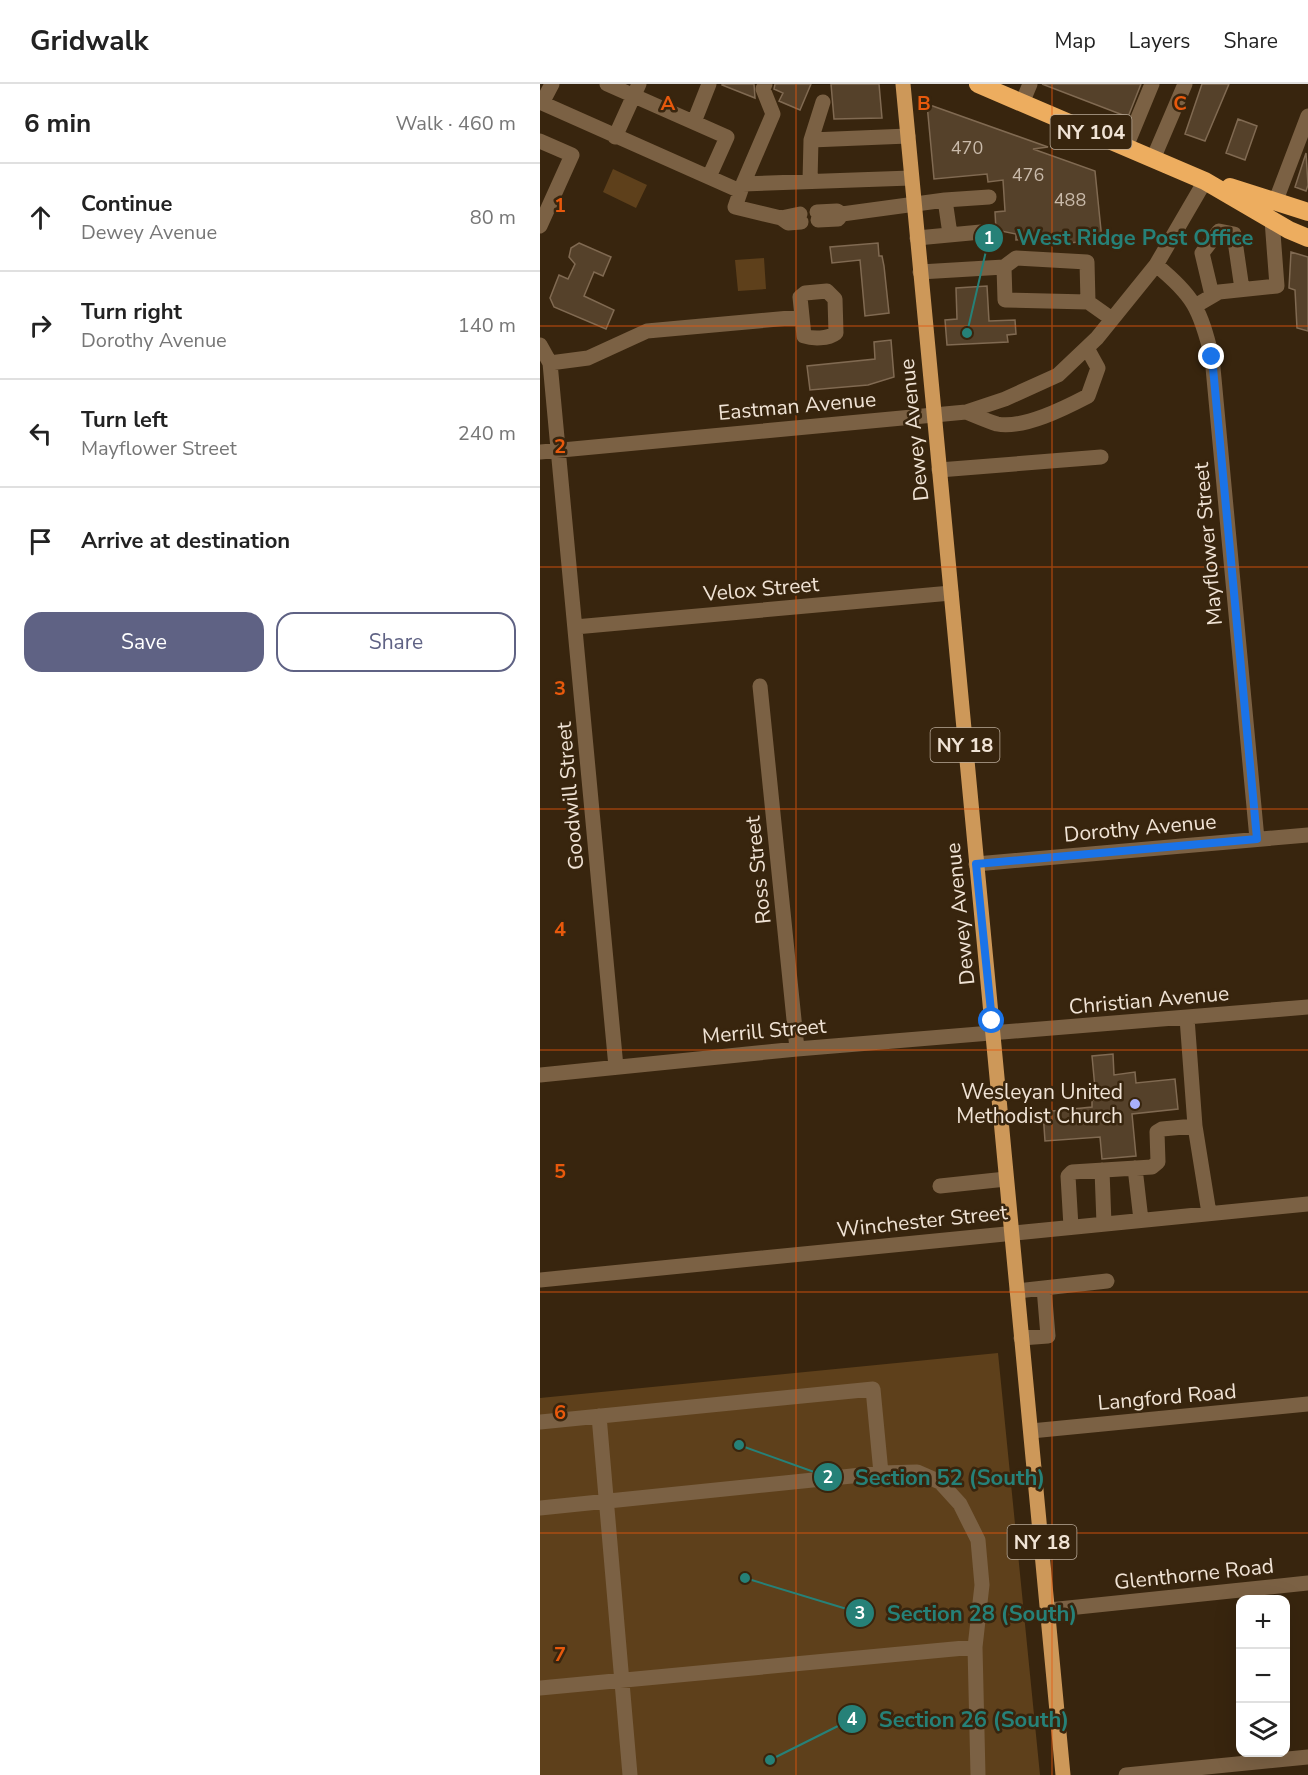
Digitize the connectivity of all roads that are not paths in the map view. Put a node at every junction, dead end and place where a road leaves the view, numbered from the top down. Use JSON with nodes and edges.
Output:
{"nodes":[{"id":1,"x":552,"y":84,"type":"edge"},
{"id":2,"x":607,"y":84,"type":"edge"},
{"id":3,"x":709,"y":84,"type":"edge"},
{"id":4,"x":765,"y":84,"type":"edge"},
{"id":5,"x":903,"y":84,"type":"edge"},
{"id":6,"x":978,"y":84,"type":"edge"},
{"id":7,"x":1030,"y":84,"type":"edge"},
{"id":8,"x":1152,"y":84,"type":"edge"},
{"id":9,"x":1185,"y":84,"type":"edge"},
{"id":10,"x":636,"y":90,"type":"edge"},
{"id":11,"x":541,"y":102,"type":"edge"},
{"id":12,"x":823,"y":102,"type":"dead end"},
{"id":13,"x":1022,"y":103,"type":"junction"},
{"id":14,"x":1308,"y":116,"type":"edge"},
{"id":15,"x":694,"y":122,"type":"junction"},
{"id":16,"x":908,"y":136,"type":"junction"},
{"id":17,"x":615,"y":137,"type":"junction"},
{"id":18,"x":1304,"y":137,"type":"edge"},
{"id":19,"x":811,"y":140,"type":"junction"},
{"id":20,"x":540,"y":141,"type":"edge"},
{"id":21,"x":1126,"y":147,"type":"junction"},
{"id":22,"x":1154,"y":159,"type":"junction"},
{"id":23,"x":709,"y":177,"type":"junction"},
{"id":24,"x":911,"y":178,"type":"junction"},
{"id":25,"x":810,"y":181,"type":"junction"},
{"id":26,"x":1205,"y":181,"type":"junction"},
{"id":27,"x":742,"y":187,"type":"junction"},
{"id":28,"x":989,"y":196,"type":"dead end"},
{"id":29,"x":945,"y":200,"type":"junction"},
{"id":30,"x":1276,"y":200,"type":"junction"},
{"id":31,"x":914,"y":204,"type":"junction"},
{"id":32,"x":1308,"y":212,"type":"edge"},
{"id":33,"x":818,"y":216,"type":"dead end"},
{"id":34,"x":801,"y":218,"type":"dead end"},
{"id":35,"x":1272,"y":220,"type":"junction"},
{"id":36,"x":540,"y":226,"type":"edge"},
{"id":37,"x":981,"y":232,"type":"dead end"},
{"id":38,"x":950,"y":234,"type":"junction"},
{"id":39,"x":917,"y":238,"type":"junction"},
{"id":40,"x":1308,"y":238,"type":"edge"},
{"id":41,"x":1156,"y":265,"type":"junction"},
{"id":42,"x":1004,"y":267,"type":"junction"},
{"id":43,"x":920,"y":272,"type":"junction"},
{"id":44,"x":1242,"y":289,"type":"junction"},
{"id":45,"x":1212,"y":296,"type":"junction"},
{"id":46,"x":1088,"y":302,"type":"junction"},
{"id":47,"x":1195,"y":306,"type":"junction"},
{"id":48,"x":801,"y":317,"type":"dead end"},
{"id":49,"x":1112,"y":319,"type":"junction"},
{"id":50,"x":540,"y":345,"type":"edge"},
{"id":51,"x":1087,"y":348,"type":"junction"},
{"id":52,"x":550,"y":363,"type":"junction"},
{"id":53,"x":966,"y":412,"type":"junction"},
{"id":54,"x":934,"y":414,"type":"junction"},
{"id":55,"x":558,"y":450,"type":"junction"},
{"id":56,"x":540,"y":452,"type":"edge"},
{"id":57,"x":1101,"y":457,"type":"dead end"},
{"id":58,"x":939,"y":470,"type":"junction"},
{"id":59,"x":951,"y":593,"type":"junction"},
{"id":60,"x":575,"y":627,"type":"junction"},
{"id":61,"x":760,"y":686,"type":"dead end"},
{"id":62,"x":1308,"y":835,"type":"edge"},
{"id":63,"x":1257,"y":839,"type":"junction"},
{"id":64,"x":976,"y":864,"type":"junction"},
{"id":65,"x":1308,"y":1007,"type":"edge"},
{"id":66,"x":1187,"y":1018,"type":"junction"},
{"id":67,"x":993,"y":1034,"type":"junction"},
{"id":68,"x":797,"y":1049,"type":"junction"},
{"id":69,"x":616,"y":1067,"type":"junction"},
{"id":70,"x":540,"y":1075,"type":"edge"},
{"id":71,"x":1195,"y":1126,"type":"junction"},
{"id":72,"x":1135,"y":1168,"type":"junction"},
{"id":73,"x":1102,"y":1170,"type":"junction"},
{"id":74,"x":1006,"y":1179,"type":"junction"},
{"id":75,"x":940,"y":1186,"type":"dead end"},
{"id":76,"x":1308,"y":1204,"type":"edge"},
{"id":77,"x":1209,"y":1213,"type":"junction"},
{"id":78,"x":1140,"y":1220,"type":"junction"},
{"id":79,"x":1104,"y":1224,"type":"junction"},
{"id":80,"x":1071,"y":1227,"type":"junction"},
{"id":81,"x":1011,"y":1233,"type":"junction"},
{"id":82,"x":540,"y":1280,"type":"edge"},
{"id":83,"x":1107,"y":1281,"type":"dead end"},
{"id":84,"x":1044,"y":1288,"type":"junction"},
{"id":85,"x":1017,"y":1291,"type":"junction"},
{"id":86,"x":1021,"y":1338,"type":"junction"},
{"id":87,"x":1308,"y":1404,"type":"edge"},
{"id":88,"x":599,"y":1416,"type":"junction"},
{"id":89,"x":540,"y":1422,"type":"edge"},
{"id":90,"x":1031,"y":1431,"type":"junction"},
{"id":91,"x":880,"y":1473,"type":"junction"},
{"id":92,"x":605,"y":1501,"type":"junction"},
{"id":93,"x":540,"y":1508,"type":"edge"},
{"id":94,"x":1308,"y":1583,"type":"edge"},
{"id":95,"x":1049,"y":1610,"type":"junction"},
{"id":96,"x":975,"y":1647,"type":"junction"},
{"id":97,"x":621,"y":1681,"type":"junction"},
{"id":98,"x":540,"y":1688,"type":"edge"},
{"id":99,"x":1308,"y":1757,"type":"edge"},
{"id":100,"x":630,"y":1775,"type":"edge"},
{"id":101,"x":978,"y":1775,"type":"edge"},
{"id":102,"x":1063,"y":1775,"type":"edge"},
{"id":103,"x":1126,"y":1775,"type":"edge"}],
"edges":[{"from":1,"to":11,"type":"street"},
{"from":2,"to":10,"type":"street"},
{"from":3,"to":15,"type":"street"},
{"from":4,"to":27,"type":"street"},
{"from":5,"to":16,"type":"main road","name":"Dewey Avenue","number":"NY 18"},
{"from":6,"to":13,"type":"highway","number":"NY 104"},
{"from":7,"to":13,"type":"street"},
{"from":8,"to":21,"type":"street"},
{"from":9,"to":22,"type":"street"},
{"from":10,"to":15,"type":"street"},
{"from":10,"to":17,"type":"street"},
{"from":11,"to":17,"type":"street"},
{"from":12,"to":19,"type":"street"},
{"from":13,"to":21,"type":"highway","number":"NY 104"},
{"from":14,"to":18,"type":"street"},
{"from":15,"to":23,"type":"street"},
{"from":16,"to":19,"type":"street"},
{"from":16,"to":24,"type":"main road","name":"Dewey Avenue","number":"NY 18"},
{"from":17,"to":23,"type":"street"},
{"from":18,"to":30,"type":"street"},
{"from":19,"to":25,"type":"street"},
{"from":20,"to":36,"type":"street"},
{"from":21,"to":22,"type":"highway","number":"NY 104"},
{"from":22,"to":26,"type":"highway","number":"NY 104"},
{"from":23,"to":27,"type":"street"},
{"from":24,"to":25,"type":"street"},
{"from":24,"to":31,"type":"main road","name":"Dewey Avenue","number":"NY 18"},
{"from":25,"to":27,"type":"street"},
{"from":26,"to":30,"type":"highway","number":"NY 104"},
{"from":26,"to":35,"type":"highway","number":"NY 104"},
{"from":26,"to":41,"type":"street","name":"Eastman Avenue"},
{"from":27,"to":34,"type":"street"},
{"from":28,"to":29,"type":"street"},
{"from":29,"to":31,"type":"street"},
{"from":29,"to":38,"type":"street"},
{"from":30,"to":32,"type":"highway","number":"NY 104"},
{"from":31,"to":33,"type":"street"},
{"from":31,"to":39,"type":"main road","name":"Dewey Avenue","number":"NY 18"},
{"from":35,"to":40,"type":"highway","number":"NY 104"},
{"from":35,"to":44,"type":"street"},
{"from":37,"to":38,"type":"street"},
{"from":38,"to":39,"type":"street"},
{"from":39,"to":43,"type":"main road","name":"Dewey Avenue","number":"NY 18"},
{"from":41,"to":47,"type":"street","name":"Mayflower Street"},
{"from":41,"to":49,"type":"street","name":"Eastman Avenue"},
{"from":42,"to":43,"type":"street"},
{"from":42,"to":46,"type":"street"},
{"from":42,"to":46,"type":"street"},
{"from":43,"to":54,"type":"main road","name":"Dewey Avenue","number":"NY 18"},
{"from":44,"to":45,"type":"street"},
{"from":44,"to":45,"type":"street"},
{"from":45,"to":47,"type":"street"},
{"from":46,"to":49,"type":"street"},
{"from":47,"to":63,"type":"street","name":"Mayflower Street"},
{"from":48,"to":52,"type":"street"},
{"from":49,"to":51,"type":"street","name":"Eastman Avenue"},
{"from":50,"to":52,"type":"street"},
{"from":51,"to":53,"type":"street","name":"Eastman Avenue"},
{"from":51,"to":53,"type":"street"},
{"from":52,"to":55,"type":"street","name":"Goodwill Street"},
{"from":53,"to":54,"type":"street","name":"Eastman Avenue"},
{"from":54,"to":55,"type":"street","name":"Eastman Avenue"},
{"from":54,"to":58,"type":"main road","name":"Dewey Avenue","number":"NY 18"},
{"from":55,"to":56,"type":"street","name":"Eastman Avenue"},
{"from":55,"to":60,"type":"street","name":"Goodwill Street"},
{"from":57,"to":58,"type":"street"},
{"from":58,"to":59,"type":"main road","name":"Dewey Avenue","number":"NY 18"},
{"from":59,"to":60,"type":"street","name":"Velox Street"},
{"from":59,"to":64,"type":"main road","name":"Dewey Avenue","number":"NY 18"},
{"from":60,"to":69,"type":"street","name":"Goodwill Street"},
{"from":61,"to":68,"type":"street","name":"Ross Street"},
{"from":62,"to":63,"type":"street","name":"Dorothy Avenue"},
{"from":63,"to":64,"type":"street","name":"Dorothy Avenue"},
{"from":64,"to":67,"type":"main road","name":"Dewey Avenue","number":"NY 18"},
{"from":65,"to":66,"type":"street","name":"Christian Avenue"},
{"from":66,"to":67,"type":"street","name":"Christian Avenue"},
{"from":66,"to":71,"type":"street"},
{"from":67,"to":68,"type":"street","name":"Merrill Street"},
{"from":67,"to":74,"type":"main road","name":"Dewey Avenue","number":"NY 18"},
{"from":68,"to":69,"type":"street","name":"Merrill Street"},
{"from":69,"to":70,"type":"street","name":"Merrill Street"},
{"from":71,"to":72,"type":"street"},
{"from":71,"to":77,"type":"street"},
{"from":72,"to":73,"type":"street"},
{"from":72,"to":78,"type":"street"},
{"from":73,"to":79,"type":"street"},
{"from":73,"to":80,"type":"street"},
{"from":74,"to":75,"type":"street"},
{"from":74,"to":81,"type":"main road","name":"Dewey Avenue","number":"NY 18"},
{"from":76,"to":77,"type":"street","name":"Winchester Street"},
{"from":77,"to":78,"type":"street","name":"Winchester Street"},
{"from":78,"to":79,"type":"street","name":"Winchester Street"},
{"from":79,"to":80,"type":"street","name":"Winchester Street"},
{"from":80,"to":81,"type":"street","name":"Winchester Street"},
{"from":81,"to":82,"type":"street","name":"Winchester Street"},
{"from":81,"to":85,"type":"main road","name":"Dewey Avenue","number":"NY 18"},
{"from":83,"to":84,"type":"street"},
{"from":84,"to":85,"type":"street"},
{"from":84,"to":86,"type":"street"},
{"from":85,"to":86,"type":"main road","name":"Dewey Avenue","number":"NY 18"},
{"from":86,"to":90,"type":"main road","name":"Dewey Avenue","number":"NY 18"},
{"from":87,"to":90,"type":"street","name":"Langford Road"},
{"from":88,"to":89,"type":"street"},
{"from":88,"to":91,"type":"street"},
{"from":88,"to":92,"type":"street"},
{"from":90,"to":95,"type":"main road","name":"Dewey Avenue","number":"NY 18"},
{"from":91,"to":92,"type":"street"},
{"from":91,"to":96,"type":"street"},
{"from":92,"to":93,"type":"street"},
{"from":92,"to":97,"type":"street"},
{"from":94,"to":95,"type":"street","name":"Glenthorne Road"},
{"from":95,"to":102,"type":"main road","name":"Dewey Avenue","number":"NY 18"},
{"from":96,"to":97,"type":"street"},
{"from":96,"to":101,"type":"street"},
{"from":97,"to":98,"type":"street"},
{"from":97,"to":100,"type":"street"},
{"from":99,"to":103,"type":"street"}]}
